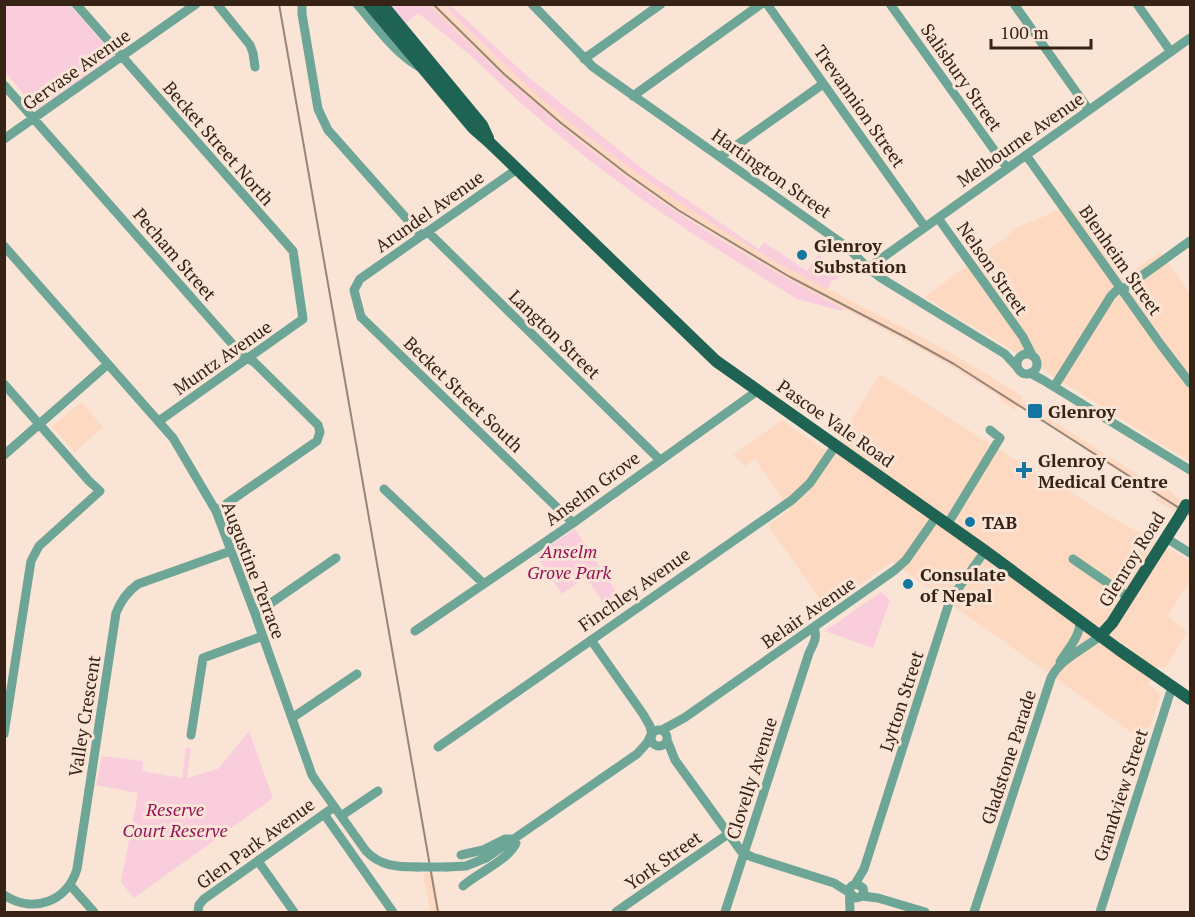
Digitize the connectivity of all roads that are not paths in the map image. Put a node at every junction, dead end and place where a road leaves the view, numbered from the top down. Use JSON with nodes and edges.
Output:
{"nodes":[{"id":1,"x":76,"y":4,"type":"edge"},
{"id":2,"x":196,"y":4,"type":"edge"},
{"id":3,"x":217,"y":4,"type":"edge"},
{"id":4,"x":302,"y":4,"type":"edge"},
{"id":5,"x":357,"y":4,"type":"edge"},
{"id":6,"x":369,"y":4,"type":"edge"},
{"id":7,"x":382,"y":4,"type":"edge"},
{"id":8,"x":532,"y":4,"type":"edge"},
{"id":9,"x":661,"y":4,"type":"edge"},
{"id":10,"x":761,"y":4,"type":"edge"},
{"id":11,"x":767,"y":4,"type":"edge"},
{"id":12,"x":890,"y":4,"type":"edge"},
{"id":13,"x":1014,"y":4,"type":"edge"},
{"id":14,"x":1137,"y":4,"type":"edge"},
{"id":15,"x":1191,"y":38,"type":"edge"},
{"id":16,"x":1171,"y":52,"type":"junction"},
{"id":17,"x":122,"y":57,"type":"junction"},
{"id":18,"x":584,"y":59,"type":"junction"},
{"id":19,"x":255,"y":67,"type":"dead end"},
{"id":20,"x":422,"y":68,"type":"junction"},
{"id":21,"x":823,"y":84,"type":"junction"},
{"id":22,"x":4,"y":85,"type":"edge"},
{"id":23,"x":633,"y":96,"type":"junction"},
{"id":24,"x":1089,"y":110,"type":"junction"},
{"id":25,"x":34,"y":118,"type":"junction"},
{"id":26,"x":4,"y":140,"type":"edge"},
{"id":27,"x":489,"y":142,"type":"junction"},
{"id":28,"x":1026,"y":155,"type":"junction"},
{"id":29,"x":720,"y":157,"type":"junction"},
{"id":30,"x":1007,"y":168,"type":"junction"},
{"id":31,"x":517,"y":169,"type":"junction"},
{"id":32,"x":938,"y":218,"type":"junction"},
{"id":33,"x":925,"y":227,"type":"junction"},
{"id":34,"x":425,"y":234,"type":"junction"},
{"id":35,"x":1191,"y":241,"type":"edge"},
{"id":36,"x":4,"y":246,"type":"edge"},
{"id":37,"x":868,"y":268,"type":"junction"},
{"id":38,"x":360,"y":279,"type":"joint"},
{"id":39,"x":1121,"y":288,"type":"junction"},
{"id":40,"x":303,"y":319,"type":"joint"},
{"id":41,"x":1005,"y":354,"type":"junction"},
{"id":42,"x":1025,"y":355,"type":"junction"},
{"id":43,"x":248,"y":359,"type":"junction"},
{"id":44,"x":108,"y":364,"type":"junction"},
{"id":45,"x":1017,"y":367,"type":"junction"},
{"id":46,"x":1033,"y":370,"type":"junction"},
{"id":47,"x":1191,"y":383,"type":"edge"},
{"id":48,"x":4,"y":384,"type":"edge"},
{"id":49,"x":1054,"y":387,"type":"junction"},
{"id":50,"x":756,"y":389,"type":"junction"},
{"id":51,"x":159,"y":421,"type":"junction"},
{"id":52,"x":40,"y":424,"type":"junction"},
{"id":53,"x":990,"y":430,"type":"dead end"},
{"id":54,"x":836,"y":445,"type":"junction"},
{"id":55,"x":4,"y":455,"type":"edge"},
{"id":56,"x":660,"y":460,"type":"junction"},
{"id":57,"x":1191,"y":470,"type":"edge"},
{"id":58,"x":384,"y":489,"type":"dead end"},
{"id":59,"x":1187,"y":506,"type":"edge"},
{"id":60,"x":216,"y":511,"type":"junction"},
{"id":61,"x":936,"y":517,"type":"junction"},
{"id":62,"x":573,"y":523,"type":"junction"},
{"id":63,"x":948,"y":525,"type":"junction"},
{"id":64,"x":1166,"y":538,"type":"junction"},
{"id":65,"x":231,"y":551,"type":"junction"},
{"id":66,"x":985,"y":551,"type":"junction"},
{"id":67,"x":1191,"y":553,"type":"edge"},
{"id":68,"x":336,"y":558,"type":"dead end"},
{"id":69,"x":1073,"y":559,"type":"dead end"},
{"id":70,"x":484,"y":584,"type":"junction"},
{"id":71,"x":1128,"y":597,"type":"junction"},
{"id":72,"x":255,"y":614,"type":"junction"},
{"id":73,"x":1080,"y":621,"type":"junction"},
{"id":74,"x":814,"y":628,"type":"junction"},
{"id":75,"x":415,"y":632,"type":"dead end"},
{"id":76,"x":262,"y":636,"type":"junction"},
{"id":77,"x":1100,"y":636,"type":"junction"},
{"id":78,"x":801,"y":637,"type":"junction"},
{"id":79,"x":591,"y":640,"type":"junction"},
{"id":80,"x":809,"y":653,"type":"junction"},
{"id":81,"x":1056,"y":669,"type":"junction"},
{"id":82,"x":357,"y":674,"type":"dead end"},
{"id":83,"x":8,"y":685,"type":"edge"},
{"id":84,"x":1172,"y":687,"type":"junction"},
{"id":85,"x":1191,"y":699,"type":"edge"},
{"id":86,"x":292,"y":718,"type":"junction"},
{"id":87,"x":4,"y":734,"type":"edge"},
{"id":88,"x":191,"y":735,"type":"dead end"},
{"id":89,"x":659,"y":738,"type":"junction"},
{"id":90,"x":438,"y":747,"type":"dead end"},
{"id":91,"x":378,"y":791,"type":"dead end"},
{"id":92,"x":334,"y":807,"type":"junction"},
{"id":93,"x":324,"y":814,"type":"junction"},
{"id":94,"x":341,"y":816,"type":"junction"},
{"id":95,"x":728,"y":834,"type":"junction"},
{"id":96,"x":514,"y":839,"type":"junction"},
{"id":97,"x":745,"y":853,"type":"junction"},
{"id":98,"x":461,"y":855,"type":"dead end"},
{"id":99,"x":258,"y":861,"type":"junction"},
{"id":100,"x":70,"y":885,"type":"junction"},
{"id":101,"x":463,"y":886,"type":"dead end"},
{"id":102,"x":857,"y":891,"type":"junction"},
{"id":103,"x":4,"y":895,"type":"edge"},
{"id":104,"x":198,"y":910,"type":"edge"},
{"id":105,"x":976,"y":911,"type":"edge"},
{"id":106,"x":94,"y":912,"type":"edge"},
{"id":107,"x":294,"y":912,"type":"edge"},
{"id":108,"x":393,"y":912,"type":"edge"},
{"id":109,"x":616,"y":912,"type":"edge"},
{"id":110,"x":725,"y":912,"type":"edge"},
{"id":111,"x":850,"y":912,"type":"edge"},
{"id":112,"x":925,"y":912,"type":"edge"},
{"id":113,"x":1100,"y":912,"type":"edge"}],
"edges":[{"from":1,"to":17,"type":"street","name":"Becket Street North"},
{"from":2,"to":17,"type":"street","name":"Gervase Avenue"},
{"from":3,"to":19,"type":"street"},
{"from":4,"to":34,"type":"street","name":"Langton Street"},
{"from":5,"to":20,"type":"street"},
{"from":6,"to":20,"type":"main road","name":"Pascoe Vale Road"},
{"from":7,"to":27,"type":"main road","name":"Pascoe Vale Road"},
{"from":8,"to":18,"type":"street","name":"Hartington Street"},
{"from":9,"to":18,"type":"street"},
{"from":10,"to":23,"type":"street"},
{"from":11,"to":21,"type":"street","name":"Trevannion Street"},
{"from":12,"to":30,"type":"street","name":"Salisbury Street"},
{"from":13,"to":24,"type":"street"},
{"from":14,"to":16,"type":"street"},
{"from":15,"to":16,"type":"street","name":"Melbourne Avenue"},
{"from":16,"to":24,"type":"street","name":"Melbourne Avenue"},
{"from":17,"to":25,"type":"street","name":"Gervase Avenue"},
{"from":17,"to":40,"type":"street","name":"Becket Street North"},
{"from":18,"to":23,"type":"street","name":"Hartington Street"},
{"from":20,"to":27,"type":"main road","name":"Pascoe Vale Road"},
{"from":21,"to":29,"type":"street"},
{"from":21,"to":33,"type":"street","name":"Trevannion Street"},
{"from":22,"to":25,"type":"street","name":"Pecham Street"},
{"from":23,"to":29,"type":"street","name":"Hartington Street"},
{"from":24,"to":28,"type":"street","name":"Melbourne Avenue"},
{"from":25,"to":26,"type":"street","name":"Gervase Avenue"},
{"from":25,"to":43,"type":"street","name":"Pecham Street"},
{"from":27,"to":31,"type":"main road","name":"Pascoe Vale Road"},
{"from":28,"to":30,"type":"street","name":"Melbourne Avenue"},
{"from":28,"to":39,"type":"street","name":"Blenheim Street"},
{"from":29,"to":37,"type":"street","name":"Hartington Street"},
{"from":30,"to":32,"type":"street","name":"Melbourne Avenue"},
{"from":31,"to":34,"type":"street","name":"Arundel Avenue"},
{"from":31,"to":50,"type":"main road","name":"Pascoe Vale Road"},
{"from":32,"to":33,"type":"street","name":"Melbourne Avenue"},
{"from":32,"to":42,"type":"street","name":"Nelson Street"},
{"from":33,"to":37,"type":"street","name":"Melbourne Avenue"},
{"from":34,"to":38,"type":"street","name":"Arundel Avenue"},
{"from":34,"to":56,"type":"street","name":"Langton Street"},
{"from":35,"to":39,"type":"street"},
{"from":36,"to":44,"type":"street","name":"Augustine Terrace"},
{"from":37,"to":41,"type":"street","name":"Hartington Street"},
{"from":38,"to":62,"type":"street","name":"Becket Street South"},
{"from":39,"to":47,"type":"street","name":"Blenheim Street"},
{"from":39,"to":49,"type":"street"},
{"from":40,"to":43,"type":"street","name":"Muntz Avenue"},
{"from":41,"to":42,"type":"street","name":"Hartington Street"},
{"from":41,"to":45,"type":"street","name":"Hartington Street"},
{"from":42,"to":45,"type":"street"},
{"from":42,"to":46,"type":"street"},
{"from":43,"to":51,"type":"street","name":"Muntz Avenue"},
{"from":43,"to":60,"type":"street","name":"Pecham Street"},
{"from":44,"to":51,"type":"street","name":"Augustine Terrace"},
{"from":44,"to":52,"type":"street"},
{"from":45,"to":46,"type":"street"},
{"from":46,"to":49,"type":"street"},
{"from":48,"to":52,"type":"street"},
{"from":49,"to":57,"type":"street"},
{"from":50,"to":54,"type":"main road","name":"Pascoe Vale Road"},
{"from":50,"to":56,"type":"street","name":"Anselm Grove"},
{"from":51,"to":60,"type":"street","name":"Augustine Terrace"},
{"from":52,"to":55,"type":"street"},
{"from":52,"to":83,"type":"street"},
{"from":53,"to":63,"type":"street"},
{"from":54,"to":61,"type":"main road","name":"Pascoe Vale Road"},
{"from":54,"to":79,"type":"street","name":"Finchley Avenue"},
{"from":56,"to":62,"type":"street","name":"Anselm Grove"},
{"from":58,"to":70,"type":"street"},
{"from":59,"to":64,"type":"main road","name":"Glenroy Road"},
{"from":60,"to":65,"type":"street","name":"Augustine Terrace"},
{"from":61,"to":63,"type":"main road","name":"Pascoe Vale Road"},
{"from":61,"to":74,"type":"street","name":"Belair Avenue"},
{"from":62,"to":70,"type":"street","name":"Anselm Grove"},
{"from":63,"to":66,"type":"main road","name":"Pascoe Vale Road"},
{"from":64,"to":67,"type":"street"},
{"from":64,"to":71,"type":"main road","name":"Glenroy Road"},
{"from":65,"to":72,"type":"street","name":"Augustine Terrace"},
{"from":65,"to":100,"type":"street","name":"Valley Crescent"},
{"from":66,"to":73,"type":"main road","name":"Pascoe Vale Road"},
{"from":66,"to":102,"type":"street","name":"Lytton Street"},
{"from":68,"to":72,"type":"street"},
{"from":69,"to":71,"type":"street"},
{"from":70,"to":75,"type":"street","name":"Anselm Grove"},
{"from":71,"to":77,"type":"main road","name":"Glenroy Road"},
{"from":72,"to":76,"type":"street","name":"Augustine Terrace"},
{"from":73,"to":77,"type":"main road","name":"Pascoe Vale Road"},
{"from":73,"to":81,"type":"street","name":"Gladstone Parade"},
{"from":74,"to":78,"type":"street","name":"Belair Avenue"},
{"from":74,"to":80,"type":"street","name":"Clovelly Avenue"},
{"from":76,"to":86,"type":"street","name":"Augustine Terrace"},
{"from":76,"to":88,"type":"street"},
{"from":77,"to":81,"type":"street"},
{"from":77,"to":84,"type":"main road","name":"Pascoe Vale Road"},
{"from":78,"to":80,"type":"street"},
{"from":78,"to":89,"type":"street","name":"Belair Avenue"},
{"from":79,"to":89,"type":"street"},
{"from":79,"to":90,"type":"street","name":"Finchley Avenue"},
{"from":80,"to":97,"type":"street","name":"Clovelly Avenue"},
{"from":81,"to":105,"type":"street","name":"Gladstone Parade"},
{"from":82,"to":86,"type":"street"},
{"from":83,"to":87,"type":"street"},
{"from":84,"to":85,"type":"main road","name":"Pascoe Vale Road"},
{"from":84,"to":113,"type":"street","name":"Grandview Street"},
{"from":86,"to":92,"type":"street","name":"Augustine Terrace"},
{"from":89,"to":95,"type":"street"},
{"from":89,"to":96,"type":"street"},
{"from":91,"to":94,"type":"street"},
{"from":92,"to":93,"type":"street","name":"Glen Park Avenue"},
{"from":92,"to":94,"type":"street","name":"Augustine Terrace"},
{"from":93,"to":99,"type":"street","name":"Glen Park Avenue"},
{"from":93,"to":108,"type":"street"},
{"from":94,"to":96,"type":"street","name":"Augustine Terrace","bridge":true},
{"from":95,"to":97,"type":"street"},
{"from":95,"to":109,"type":"street","name":"York Street"},
{"from":96,"to":98,"type":"street"},
{"from":96,"to":101,"type":"street"},
{"from":97,"to":102,"type":"street"},
{"from":97,"to":110,"type":"street","name":"Clovelly Avenue"},
{"from":99,"to":104,"type":"street","name":"Glen Park Avenue"},
{"from":99,"to":107,"type":"street"},
{"from":100,"to":103,"type":"street"},
{"from":100,"to":106,"type":"street"},
{"from":102,"to":111,"type":"street"},
{"from":102,"to":112,"type":"street"}]}
